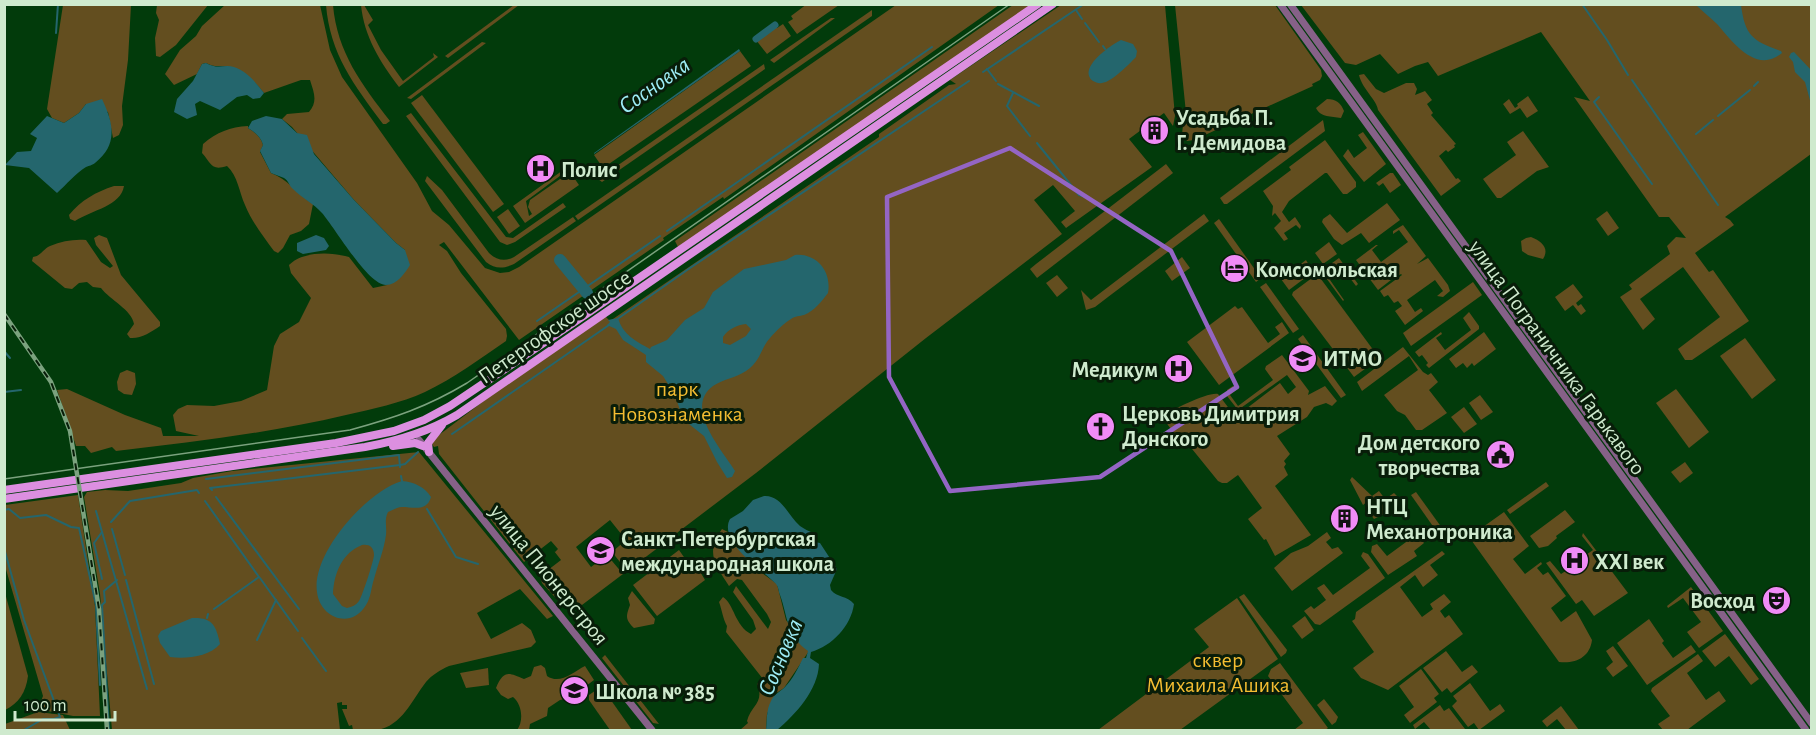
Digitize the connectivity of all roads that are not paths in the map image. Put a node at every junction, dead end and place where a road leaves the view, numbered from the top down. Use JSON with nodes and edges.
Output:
{"nodes":[{"id":1,"x":1038,"y":4,"type":"edge"},
{"id":2,"x":1053,"y":4,"type":"edge"},
{"id":3,"x":1280,"y":4,"type":"edge"},
{"id":4,"x":1290,"y":4,"type":"edge"},
{"id":5,"x":429,"y":418,"type":"junction"},
{"id":6,"x":444,"y":422,"type":"junction"},
{"id":7,"x":394,"y":431,"type":"junction"},
{"id":8,"x":420,"y":441,"type":"junction"},
{"id":9,"x":365,"y":447,"type":"junction"},
{"id":10,"x":4,"y":490,"type":"edge"},
{"id":11,"x":4,"y":499,"type":"edge"},
{"id":12,"x":1812,"y":724,"type":"edge"},
{"id":13,"x":652,"y":730,"type":"edge"},
{"id":14,"x":1806,"y":730,"type":"edge"}],
"edges":[{"from":1,"to":5,"type":"main road","name":"Петергофское шоссе"},
{"from":2,"to":6,"type":"main road","name":"Петергофское шоссе"},
{"from":3,"to":14,"type":"street","name":"улица Пограничника Гарькавого"},
{"from":4,"to":12,"type":"street","name":"улица Пограничника Гарькавого"},
{"from":5,"to":7,"type":"main road","name":"Петергофское шоссе"},
{"from":5,"to":8,"type":"main road"},
{"from":6,"to":8,"type":"main road","name":"Петергофское шоссе"},
{"from":6,"to":8,"type":"main road"},
{"from":7,"to":8,"type":"main road"},
{"from":7,"to":10,"type":"main road","name":"Петергофское шоссе"},
{"from":8,"to":9,"type":"main road","name":"Петергофское шоссе"},
{"from":8,"to":9,"type":"main road"},
{"from":8,"to":13,"type":"street","name":"улица Пионерстроя"},
{"from":9,"to":11,"type":"main road","name":"Петергофское шоссе"}]}
